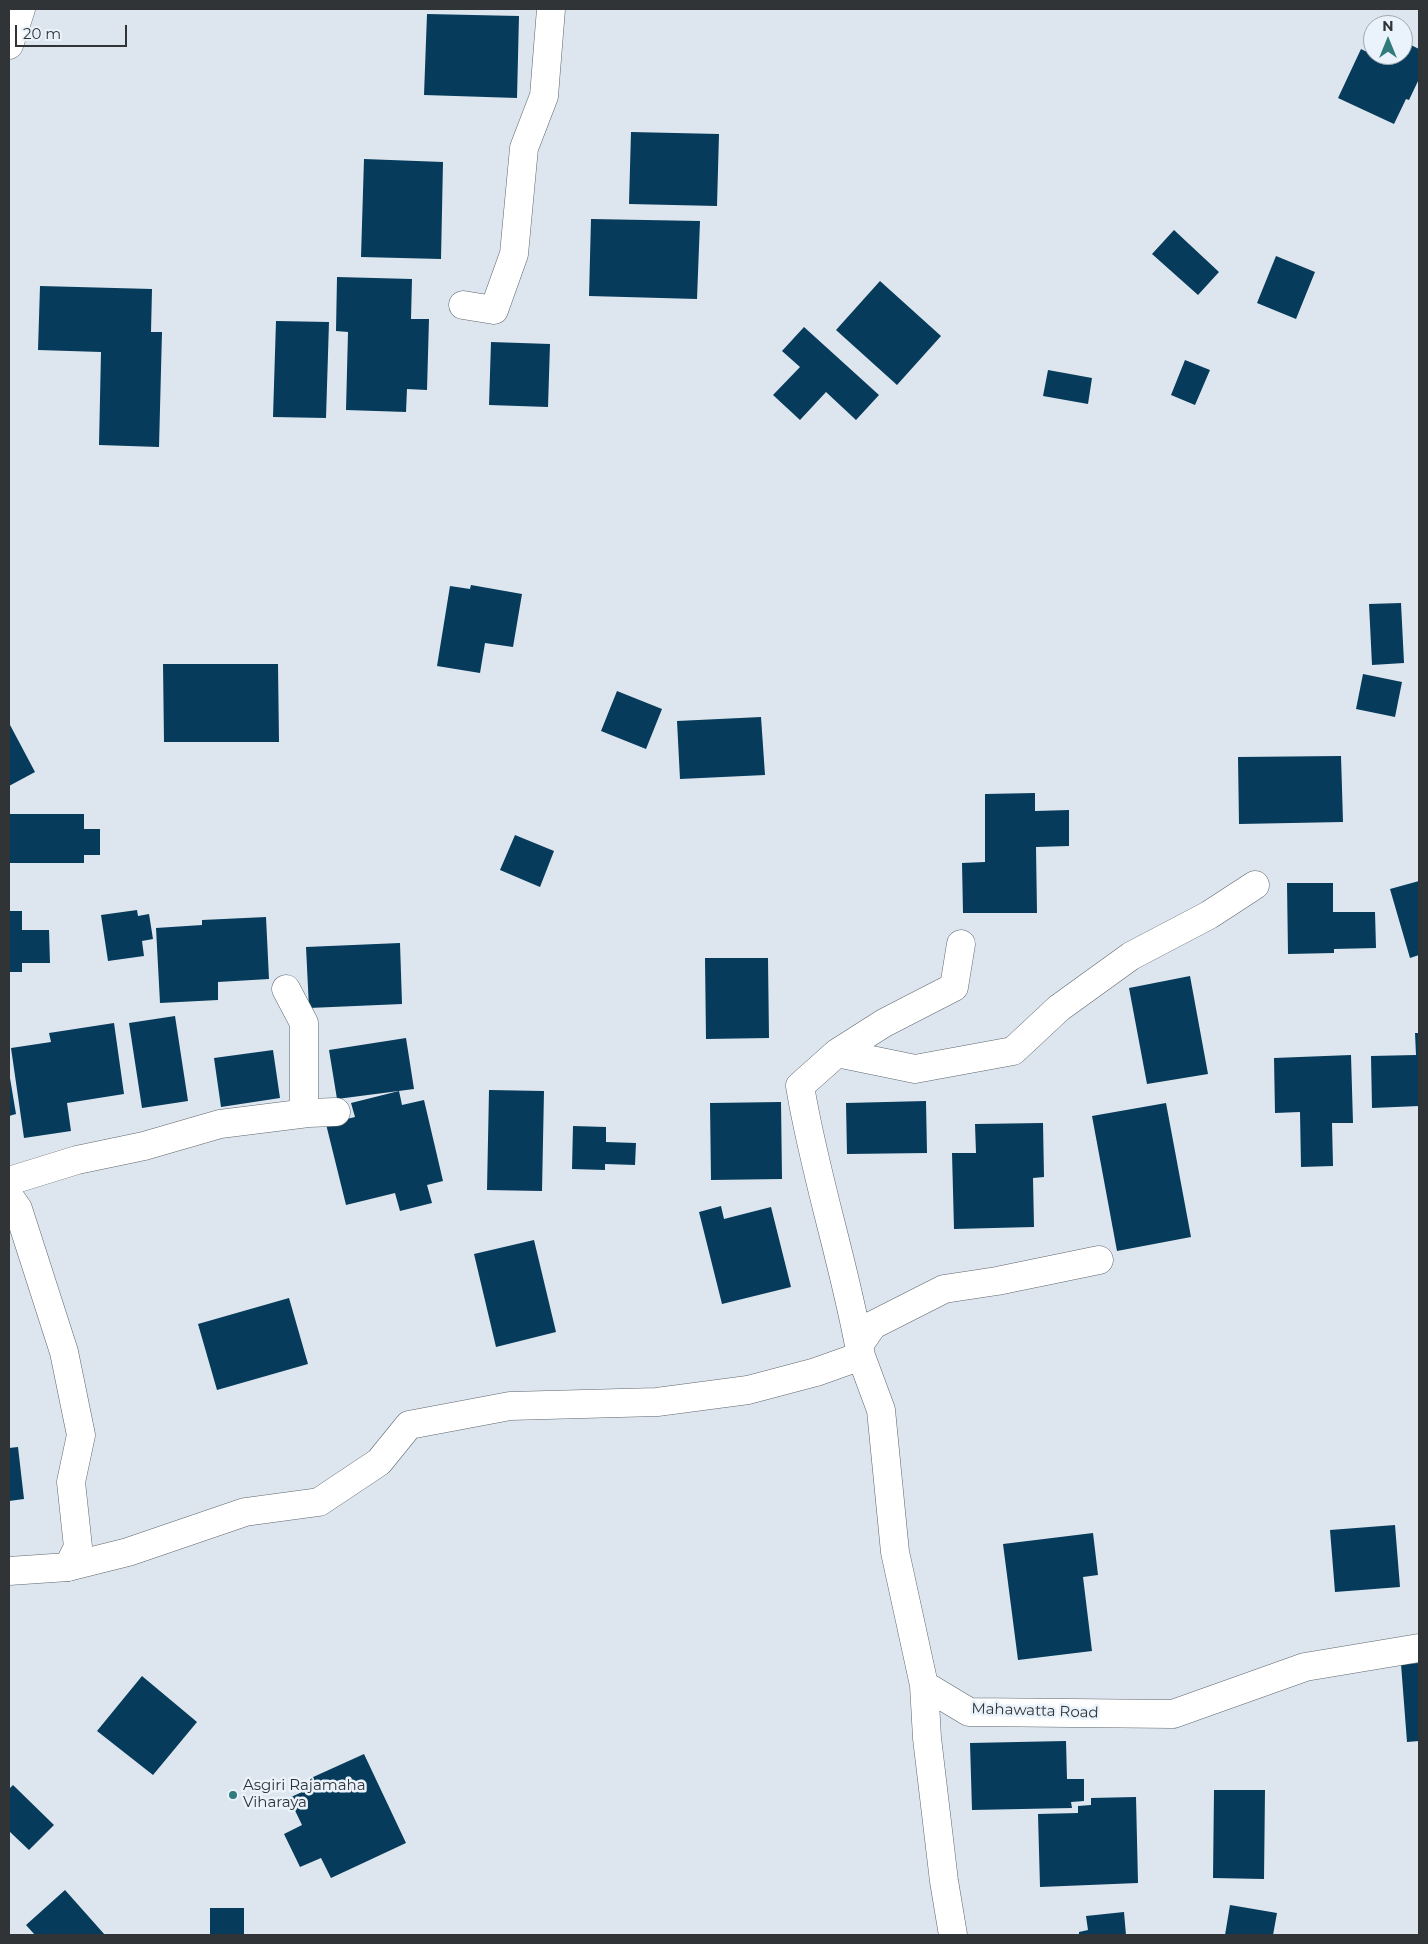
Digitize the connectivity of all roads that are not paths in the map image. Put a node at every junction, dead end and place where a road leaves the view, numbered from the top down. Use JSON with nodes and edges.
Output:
{"nodes":[{"id":1,"x":22,"y":9,"type":"edge"},
{"id":2,"x":551,"y":9,"type":"edge"},
{"id":3,"x":9,"y":45,"type":"edge"},
{"id":4,"x":463,"y":306,"type":"dead end"},
{"id":5,"x":1255,"y":885,"type":"dead end"},
{"id":6,"x":961,"y":944,"type":"dead end"},
{"id":7,"x":286,"y":989,"type":"dead end"},
{"id":8,"x":837,"y":1053,"type":"junction"},
{"id":9,"x":336,"y":1112,"type":"dead end"},
{"id":10,"x":300,"y":1114,"type":"junction"},
{"id":11,"x":9,"y":1180,"type":"edge"},
{"id":12,"x":9,"y":1196,"type":"edge"},
{"id":13,"x":1099,"y":1260,"type":"dead end"},
{"id":14,"x":860,"y":1351,"type":"junction"},
{"id":15,"x":68,"y":1567,"type":"junction"},
{"id":16,"x":9,"y":1571,"type":"edge"},
{"id":17,"x":1419,"y":1648,"type":"edge"},
{"id":18,"x":924,"y":1685,"type":"junction"},
{"id":19,"x":953,"y":1935,"type":"edge"}],
"edges":[{"from":1,"to":3,"type":"street"},
{"from":2,"to":4,"type":"street"},
{"from":5,"to":8,"type":"street"},
{"from":6,"to":8,"type":"street"},
{"from":7,"to":10,"type":"street"},
{"from":8,"to":14,"type":"street"},
{"from":9,"to":10,"type":"street"},
{"from":10,"to":11,"type":"street"},
{"from":12,"to":15,"type":"street"},
{"from":13,"to":14,"type":"street"},
{"from":14,"to":15,"type":"street"},
{"from":14,"to":18,"type":"street"},
{"from":15,"to":16,"type":"street"},
{"from":17,"to":18,"type":"street","name":"Mahawatta Road"},
{"from":18,"to":19,"type":"street"}]}
